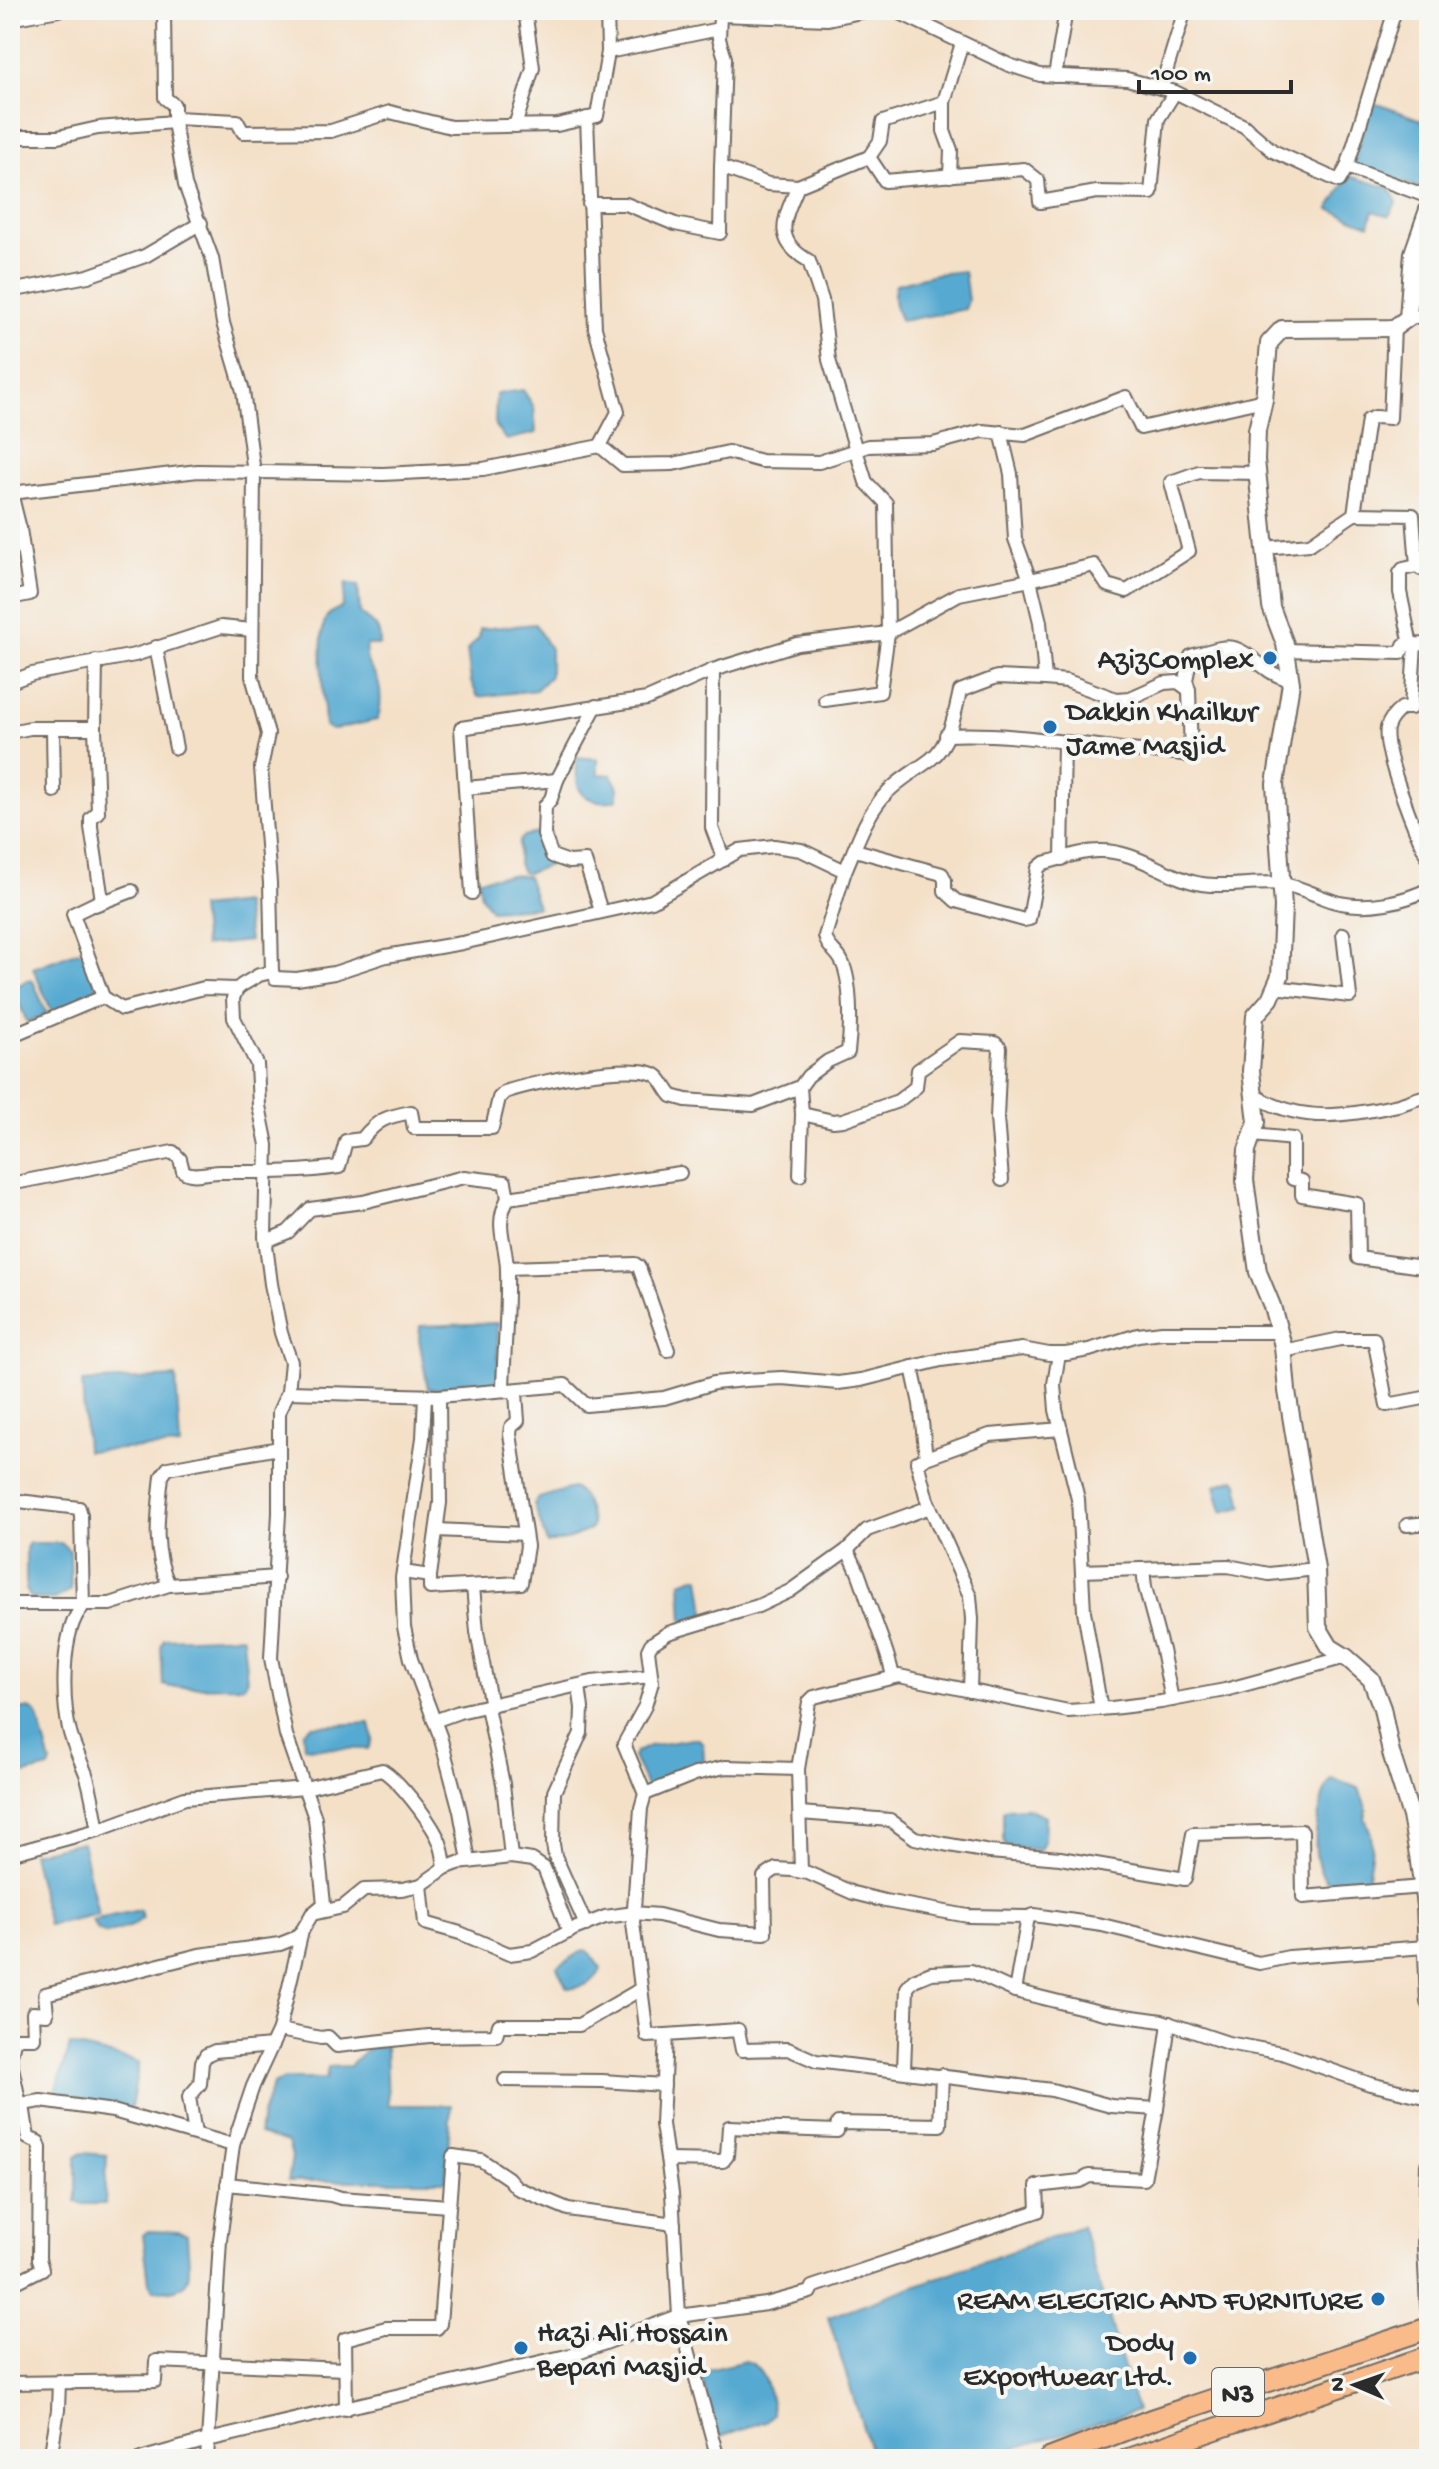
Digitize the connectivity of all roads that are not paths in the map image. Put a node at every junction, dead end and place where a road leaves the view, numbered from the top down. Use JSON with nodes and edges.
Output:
{"nodes":[{"id":1,"x":59,"y":10,"type":"edge"},
{"id":2,"x":164,"y":10,"type":"edge"},
{"id":3,"x":525,"y":10,"type":"edge"},
{"id":4,"x":607,"y":10,"type":"edge"},
{"id":5,"x":870,"y":10,"type":"edge"},
{"id":6,"x":894,"y":10,"type":"edge"},
{"id":7,"x":1066,"y":10,"type":"edge"},
{"id":8,"x":1185,"y":10,"type":"edge"},
{"id":9,"x":1395,"y":10,"type":"edge"},
{"id":10,"x":804,"y":14,"type":"edge"},
{"id":11,"x":10,"y":19,"type":"edge"},
{"id":12,"x":719,"y":29,"type":"junction"},
{"id":13,"x":962,"y":43,"type":"junction"},
{"id":14,"x":608,"y":52,"type":"junction"},
{"id":15,"x":1055,"y":76,"type":"junction"},
{"id":16,"x":1161,"y":88,"type":"junction"},
{"id":17,"x":1175,"y":92,"type":"junction"},
{"id":18,"x":944,"y":102,"type":"junction"},
{"id":19,"x":587,"y":118,"type":"junction"},
{"id":20,"x":174,"y":120,"type":"junction"},
{"id":21,"x":515,"y":126,"type":"junction"},
{"id":22,"x":10,"y":137,"type":"edge"},
{"id":23,"x":869,"y":157,"type":"junction"},
{"id":24,"x":721,"y":167,"type":"junction"},
{"id":25,"x":1347,"y":167,"type":"junction"},
{"id":26,"x":950,"y":176,"type":"junction"},
{"id":27,"x":798,"y":186,"type":"junction"},
{"id":28,"x":1429,"y":197,"type":"edge"},
{"id":29,"x":589,"y":204,"type":"junction"},
{"id":30,"x":1429,"y":207,"type":"edge"},
{"id":31,"x":201,"y":223,"type":"junction"},
{"id":32,"x":10,"y":291,"type":"edge"},
{"id":33,"x":1429,"y":315,"type":"edge"},
{"id":34,"x":1408,"y":318,"type":"junction"},
{"id":35,"x":1394,"y":328,"type":"junction"},
{"id":36,"x":1264,"y":400,"type":"junction"},
{"id":37,"x":1001,"y":432,"type":"junction"},
{"id":38,"x":600,"y":446,"type":"junction"},
{"id":39,"x":856,"y":450,"type":"junction"},
{"id":40,"x":254,"y":473,"type":"junction"},
{"id":41,"x":1258,"y":473,"type":"junction"},
{"id":42,"x":1354,"y":514,"type":"junction"},
{"id":43,"x":15,"y":530,"type":"edge"},
{"id":44,"x":1264,"y":548,"type":"junction"},
{"id":45,"x":1423,"y":568,"type":"edge"},
{"id":46,"x":1030,"y":580,"type":"junction"},
{"id":47,"x":10,"y":598,"type":"edge"},
{"id":48,"x":252,"y":630,"type":"junction"},
{"id":49,"x":888,"y":633,"type":"junction"},
{"id":50,"x":1429,"y":644,"type":"edge"},
{"id":51,"x":1413,"y":645,"type":"junction"},
{"id":52,"x":156,"y":647,"type":"junction"},
{"id":53,"x":1285,"y":650,"type":"junction"},
{"id":54,"x":96,"y":661,"type":"junction"},
{"id":55,"x":713,"y":670,"type":"junction"},
{"id":56,"x":1045,"y":679,"type":"junction"},
{"id":57,"x":10,"y":682,"type":"edge"},
{"id":58,"x":1291,"y":683,"type":"junction"},
{"id":59,"x":1189,"y":690,"type":"junction"},
{"id":60,"x":825,"y":700,"type":"dead end"},
{"id":61,"x":596,"y":706,"type":"junction"},
{"id":62,"x":53,"y":728,"type":"junction"},
{"id":63,"x":95,"y":728,"type":"junction"},
{"id":64,"x":10,"y":732,"type":"edge"},
{"id":65,"x":946,"y":735,"type":"junction"},
{"id":66,"x":1064,"y":742,"type":"junction"},
{"id":67,"x":176,"y":748,"type":"dead end"},
{"id":68,"x":557,"y":780,"type":"junction"},
{"id":69,"x":465,"y":788,"type":"junction"},
{"id":70,"x":54,"y":791,"type":"dead end"},
{"id":71,"x":855,"y":850,"type":"junction"},
{"id":72,"x":1062,"y":859,"type":"junction"},
{"id":73,"x":724,"y":860,"type":"junction"},
{"id":74,"x":1429,"y":860,"type":"edge"},
{"id":75,"x":845,"y":871,"type":"junction"},
{"id":76,"x":1282,"y":884,"type":"junction"},
{"id":77,"x":1429,"y":889,"type":"edge"},
{"id":78,"x":132,"y":891,"type":"dead end"},
{"id":79,"x":472,"y":893,"type":"dead end"},
{"id":80,"x":601,"y":911,"type":"junction"},
{"id":81,"x":73,"y":914,"type":"junction"},
{"id":82,"x":1343,"y":934,"type":"dead end"},
{"id":83,"x":272,"y":972,"type":"junction"},
{"id":84,"x":1274,"y":987,"type":"junction"},
{"id":85,"x":237,"y":989,"type":"junction"},
{"id":86,"x":103,"y":997,"type":"junction"},
{"id":87,"x":10,"y":1036,"type":"edge"},
{"id":88,"x":800,"y":1087,"type":"junction"},
{"id":89,"x":1256,"y":1096,"type":"junction"},
{"id":90,"x":1429,"y":1096,"type":"edge"},
{"id":91,"x":802,"y":1114,"type":"junction"},
{"id":92,"x":1253,"y":1135,"type":"junction"},
{"id":93,"x":266,"y":1173,"type":"junction"},
{"id":94,"x":680,"y":1173,"type":"dead end"},
{"id":95,"x":800,"y":1175,"type":"dead end"},
{"id":96,"x":1002,"y":1180,"type":"dead end"},
{"id":97,"x":10,"y":1184,"type":"edge"},
{"id":98,"x":508,"y":1198,"type":"junction"},
{"id":99,"x":266,"y":1241,"type":"junction"},
{"id":100,"x":1422,"y":1267,"type":"dead end"},
{"id":101,"x":507,"y":1268,"type":"junction"},
{"id":102,"x":1279,"y":1332,"type":"junction"},
{"id":103,"x":668,"y":1350,"type":"dead end"},
{"id":104,"x":1283,"y":1351,"type":"junction"},
{"id":105,"x":1059,"y":1354,"type":"junction"},
{"id":106,"x":912,"y":1367,"type":"junction"},
{"id":107,"x":500,"y":1389,"type":"junction"},
{"id":108,"x":288,"y":1392,"type":"junction"},
{"id":109,"x":425,"y":1396,"type":"junction"},
{"id":110,"x":439,"y":1396,"type":"junction"},
{"id":111,"x":1429,"y":1397,"type":"edge"},
{"id":112,"x":1061,"y":1429,"type":"junction"},
{"id":113,"x":279,"y":1448,"type":"junction"},
{"id":114,"x":926,"y":1458,"type":"junction"},
{"id":115,"x":10,"y":1500,"type":"edge"},
{"id":116,"x":930,"y":1507,"type":"junction"},
{"id":117,"x":1429,"y":1523,"type":"edge"},
{"id":118,"x":1407,"y":1525,"type":"dead end"},
{"id":119,"x":437,"y":1530,"type":"junction"},
{"id":120,"x":525,"y":1534,"type":"junction"},
{"id":121,"x":847,"y":1550,"type":"junction"},
{"id":122,"x":1143,"y":1569,"type":"junction"},
{"id":123,"x":1316,"y":1569,"type":"junction"},
{"id":124,"x":1082,"y":1571,"type":"junction"},
{"id":125,"x":403,"y":1572,"type":"junction"},
{"id":126,"x":430,"y":1576,"type":"junction"},
{"id":127,"x":277,"y":1577,"type":"junction"},
{"id":128,"x":169,"y":1585,"type":"junction"},
{"id":129,"x":473,"y":1586,"type":"junction"},
{"id":130,"x":10,"y":1604,"type":"edge"},
{"id":131,"x":83,"y":1606,"type":"junction"},
{"id":132,"x":1346,"y":1657,"type":"junction"},
{"id":133,"x":651,"y":1676,"type":"junction"},
{"id":134,"x":893,"y":1677,"type":"junction"},
{"id":135,"x":579,"y":1686,"type":"junction"},
{"id":136,"x":970,"y":1691,"type":"junction"},
{"id":137,"x":1172,"y":1700,"type":"junction"},
{"id":138,"x":489,"y":1706,"type":"junction"},
{"id":139,"x":1101,"y":1709,"type":"junction"},
{"id":140,"x":434,"y":1721,"type":"junction"},
{"id":141,"x":798,"y":1769,"type":"junction"},
{"id":142,"x":305,"y":1788,"type":"junction"},
{"id":143,"x":645,"y":1794,"type":"junction"},
{"id":144,"x":800,"y":1813,"type":"junction"},
{"id":145,"x":98,"y":1830,"type":"junction"},
{"id":146,"x":10,"y":1854,"type":"edge"},
{"id":147,"x":511,"y":1857,"type":"junction"},
{"id":148,"x":469,"y":1861,"type":"junction"},
{"id":149,"x":445,"y":1868,"type":"junction"},
{"id":150,"x":801,"y":1871,"type":"junction"},
{"id":151,"x":421,"y":1885,"type":"junction"},
{"id":152,"x":1422,"y":1887,"type":"junction"},
{"id":153,"x":634,"y":1913,"type":"junction"},
{"id":154,"x":312,"y":1914,"type":"junction"},
{"id":155,"x":1028,"y":1917,"type":"junction"},
{"id":156,"x":586,"y":1925,"type":"junction"},
{"id":157,"x":302,"y":1931,"type":"junction"},
{"id":158,"x":569,"y":1932,"type":"junction"},
{"id":159,"x":1426,"y":1947,"type":"junction"},
{"id":160,"x":641,"y":1989,"type":"junction"},
{"id":161,"x":1015,"y":1991,"type":"junction"},
{"id":162,"x":1429,"y":2002,"type":"edge"},
{"id":163,"x":1169,"y":2023,"type":"junction"},
{"id":164,"x":279,"y":2030,"type":"junction"},
{"id":165,"x":666,"y":2035,"type":"junction"},
{"id":166,"x":272,"y":2046,"type":"junction"},
{"id":167,"x":904,"y":2070,"type":"junction"},
{"id":168,"x":942,"y":2075,"type":"junction"},
{"id":169,"x":505,"y":2080,"type":"dead end"},
{"id":170,"x":664,"y":2085,"type":"junction"},
{"id":171,"x":1429,"y":2098,"type":"edge"},
{"id":172,"x":18,"y":2106,"type":"edge"},
{"id":173,"x":1157,"y":2109,"type":"junction"},
{"id":174,"x":195,"y":2134,"type":"junction"},
{"id":175,"x":233,"y":2145,"type":"junction"},
{"id":176,"x":668,"y":2160,"type":"junction"},
{"id":177,"x":1429,"y":2165,"type":"edge"},
{"id":178,"x":227,"y":2184,"type":"junction"},
{"id":179,"x":448,"y":2206,"type":"junction"},
{"id":180,"x":674,"y":2224,"type":"junction"},
{"id":181,"x":10,"y":2285,"type":"edge"},
{"id":182,"x":1429,"y":2306,"type":"edge"},
{"id":183,"x":679,"y":2316,"type":"junction"},
{"id":184,"x":1429,"y":2328,"type":"edge"},
{"id":185,"x":1429,"y":2356,"type":"edge"},
{"id":186,"x":211,"y":2363,"type":"junction"},
{"id":187,"x":345,"y":2369,"type":"junction"},
{"id":188,"x":59,"y":2381,"type":"junction"},
{"id":189,"x":10,"y":2383,"type":"edge"},
{"id":190,"x":346,"y":2409,"type":"junction"},
{"id":191,"x":208,"y":2440,"type":"junction"},
{"id":192,"x":1168,"y":2452,"type":"edge"},
{"id":193,"x":50,"y":2459,"type":"edge"},
{"id":194,"x":140,"y":2459,"type":"edge"},
{"id":195,"x":207,"y":2459,"type":"edge"},
{"id":196,"x":718,"y":2459,"type":"edge"},
{"id":197,"x":1049,"y":2459,"type":"edge"},
{"id":198,"x":1128,"y":2459,"type":"edge"}],
"edges":[{"from":1,"to":11,"type":"street"},
{"from":2,"to":20,"type":"street"},
{"from":3,"to":21,"type":"street"},
{"from":4,"to":14,"type":"street"},
{"from":5,"to":10,"type":"street"},
{"from":6,"to":13,"type":"street"},
{"from":7,"to":15,"type":"street"},
{"from":8,"to":16,"type":"street"},
{"from":9,"to":25,"type":"street"},
{"from":10,"to":12,"type":"street"},
{"from":12,"to":14,"type":"street"},
{"from":12,"to":24,"type":"street"},
{"from":13,"to":15,"type":"street"},
{"from":13,"to":18,"type":"street"},
{"from":14,"to":19,"type":"street"},
{"from":15,"to":16,"type":"street"},
{"from":16,"to":17,"type":"street"},
{"from":17,"to":25,"type":"street"},
{"from":17,"to":26,"type":"street"},
{"from":18,"to":23,"type":"street"},
{"from":18,"to":26,"type":"street"},
{"from":19,"to":21,"type":"street"},
{"from":19,"to":29,"type":"street"},
{"from":20,"to":21,"type":"street"},
{"from":20,"to":22,"type":"street"},
{"from":20,"to":31,"type":"street"},
{"from":23,"to":26,"type":"street"},
{"from":23,"to":27,"type":"street"},
{"from":24,"to":27,"type":"street"},
{"from":24,"to":29,"type":"street"},
{"from":25,"to":28,"type":"street"},
{"from":27,"to":39,"type":"street"},
{"from":29,"to":38,"type":"street"},
{"from":30,"to":34,"type":"street"},
{"from":31,"to":32,"type":"street"},
{"from":31,"to":40,"type":"street"},
{"from":33,"to":34,"type":"street"},
{"from":34,"to":35,"type":"street"},
{"from":35,"to":36,"type":"street"},
{"from":35,"to":42,"type":"street"},
{"from":36,"to":37,"type":"street"},
{"from":36,"to":41,"type":"street"},
{"from":37,"to":39,"type":"street"},
{"from":37,"to":46,"type":"street"},
{"from":38,"to":39,"type":"street"},
{"from":38,"to":40,"type":"street"},
{"from":39,"to":49,"type":"street"},
{"from":40,"to":43,"type":"street"},
{"from":40,"to":48,"type":"street"},
{"from":41,"to":44,"type":"street"},
{"from":41,"to":46,"type":"street"},
{"from":42,"to":44,"type":"street"},
{"from":42,"to":45,"type":"street"},
{"from":43,"to":47,"type":"street"},
{"from":44,"to":53,"type":"street"},
{"from":45,"to":51,"type":"street"},
{"from":46,"to":49,"type":"street"},
{"from":46,"to":56,"type":"street"},
{"from":48,"to":52,"type":"street"},
{"from":48,"to":83,"type":"street"},
{"from":49,"to":55,"type":"street"},
{"from":49,"to":60,"type":"street"},
{"from":50,"to":51,"type":"street"},
{"from":51,"to":53,"type":"street"},
{"from":51,"to":74,"type":"street"},
{"from":52,"to":54,"type":"street"},
{"from":52,"to":67,"type":"street"},
{"from":53,"to":58,"type":"street"},
{"from":54,"to":57,"type":"street"},
{"from":54,"to":63,"type":"street"},
{"from":55,"to":61,"type":"street"},
{"from":55,"to":73,"type":"street"},
{"from":56,"to":59,"type":"street"},
{"from":56,"to":65,"type":"street"},
{"from":58,"to":59,"type":"street"},
{"from":58,"to":76,"type":"street"},
{"from":59,"to":66,"type":"street"},
{"from":61,"to":68,"type":"street"},
{"from":61,"to":69,"type":"street"},
{"from":62,"to":63,"type":"street"},
{"from":62,"to":64,"type":"street"},
{"from":62,"to":70,"type":"street"},
{"from":63,"to":81,"type":"street"},
{"from":65,"to":66,"type":"street"},
{"from":65,"to":71,"type":"street"},
{"from":66,"to":72,"type":"street"},
{"from":68,"to":69,"type":"street"},
{"from":68,"to":80,"type":"street"},
{"from":69,"to":79,"type":"street"},
{"from":71,"to":72,"type":"street"},
{"from":71,"to":75,"type":"street"},
{"from":72,"to":76,"type":"street"},
{"from":73,"to":75,"type":"street"},
{"from":73,"to":80,"type":"street"},
{"from":75,"to":88,"type":"street"},
{"from":76,"to":77,"type":"street"},
{"from":76,"to":84,"type":"street"},
{"from":78,"to":81,"type":"street"},
{"from":80,"to":83,"type":"street"},
{"from":81,"to":86,"type":"street"},
{"from":82,"to":84,"type":"street"},
{"from":83,"to":85,"type":"street"},
{"from":84,"to":89,"type":"street"},
{"from":85,"to":86,"type":"street"},
{"from":85,"to":93,"type":"street"},
{"from":86,"to":87,"type":"street"},
{"from":88,"to":91,"type":"street"},
{"from":88,"to":93,"type":"street"},
{"from":89,"to":90,"type":"street"},
{"from":89,"to":92,"type":"street"},
{"from":91,"to":95,"type":"street"},
{"from":91,"to":96,"type":"street"},
{"from":92,"to":100,"type":"street"},
{"from":92,"to":102,"type":"street"},
{"from":93,"to":97,"type":"street"},
{"from":93,"to":99,"type":"street"},
{"from":94,"to":98,"type":"street"},
{"from":98,"to":99,"type":"street"},
{"from":98,"to":101,"type":"street"},
{"from":99,"to":108,"type":"street"},
{"from":101,"to":103,"type":"street"},
{"from":101,"to":107,"type":"street"},
{"from":102,"to":104,"type":"street"},
{"from":102,"to":105,"type":"street"},
{"from":104,"to":111,"type":"street"},
{"from":104,"to":123,"type":"street"},
{"from":105,"to":106,"type":"street"},
{"from":105,"to":112,"type":"street"},
{"from":106,"to":107,"type":"street"},
{"from":106,"to":114,"type":"street"},
{"from":107,"to":110,"type":"street"},
{"from":107,"to":120,"type":"street"},
{"from":108,"to":109,"type":"street"},
{"from":108,"to":113,"type":"street"},
{"from":109,"to":110,"type":"street"},
{"from":109,"to":125,"type":"street"},
{"from":110,"to":119,"type":"street"},
{"from":112,"to":114,"type":"street"},
{"from":112,"to":124,"type":"street"},
{"from":113,"to":127,"type":"street"},
{"from":113,"to":128,"type":"street"},
{"from":114,"to":116,"type":"street"},
{"from":115,"to":131,"type":"street"},
{"from":116,"to":121,"type":"street"},
{"from":116,"to":136,"type":"street"},
{"from":117,"to":118,"type":"street"},
{"from":119,"to":120,"type":"street"},
{"from":119,"to":126,"type":"street"},
{"from":120,"to":129,"type":"street"},
{"from":121,"to":133,"type":"street"},
{"from":121,"to":134,"type":"street"},
{"from":122,"to":123,"type":"street"},
{"from":122,"to":124,"type":"street"},
{"from":122,"to":137,"type":"street"},
{"from":123,"to":132,"type":"street"},
{"from":124,"to":139,"type":"street"},
{"from":125,"to":126,"type":"street"},
{"from":125,"to":140,"type":"street"},
{"from":126,"to":129,"type":"street"},
{"from":127,"to":128,"type":"street"},
{"from":127,"to":142,"type":"street"},
{"from":128,"to":131,"type":"street"},
{"from":129,"to":138,"type":"street"},
{"from":130,"to":131,"type":"street"},
{"from":131,"to":145,"type":"street"},
{"from":132,"to":137,"type":"street"},
{"from":132,"to":152,"type":"street"},
{"from":133,"to":135,"type":"street"},
{"from":133,"to":143,"type":"street"},
{"from":134,"to":136,"type":"street"},
{"from":134,"to":141,"type":"street"},
{"from":135,"to":138,"type":"street"},
{"from":135,"to":156,"type":"street"},
{"from":136,"to":139,"type":"street"},
{"from":137,"to":139,"type":"street"},
{"from":138,"to":140,"type":"street"},
{"from":138,"to":147,"type":"street"},
{"from":140,"to":148,"type":"street"},
{"from":141,"to":143,"type":"street"},
{"from":141,"to":144,"type":"street"},
{"from":142,"to":145,"type":"street"},
{"from":142,"to":149,"type":"street"},
{"from":142,"to":154,"type":"street"},
{"from":143,"to":153,"type":"street"},
{"from":144,"to":150,"type":"street"},
{"from":144,"to":152,"type":"street"},
{"from":145,"to":146,"type":"street"},
{"from":147,"to":148,"type":"street"},
{"from":147,"to":158,"type":"street"},
{"from":148,"to":149,"type":"street"},
{"from":149,"to":151,"type":"street"},
{"from":150,"to":153,"type":"street"},
{"from":150,"to":155,"type":"street"},
{"from":151,"to":154,"type":"street"},
{"from":151,"to":158,"type":"street"},
{"from":152,"to":159,"type":"street"},
{"from":153,"to":156,"type":"street"},
{"from":153,"to":160,"type":"street"},
{"from":154,"to":157,"type":"street"},
{"from":155,"to":159,"type":"street"},
{"from":155,"to":161,"type":"street"},
{"from":156,"to":158,"type":"street"},
{"from":157,"to":164,"type":"street"},
{"from":157,"to":172,"type":"street"},
{"from":159,"to":162,"type":"street"},
{"from":160,"to":164,"type":"street"},
{"from":160,"to":165,"type":"street"},
{"from":161,"to":163,"type":"street"},
{"from":161,"to":167,"type":"street"},
{"from":163,"to":171,"type":"street"},
{"from":163,"to":173,"type":"street"},
{"from":164,"to":166,"type":"street"},
{"from":165,"to":167,"type":"street"},
{"from":165,"to":170,"type":"street"},
{"from":166,"to":174,"type":"street"},
{"from":166,"to":175,"type":"street"},
{"from":167,"to":168,"type":"street"},
{"from":168,"to":173,"type":"street"},
{"from":168,"to":176,"type":"street"},
{"from":169,"to":170,"type":"street"},
{"from":170,"to":176,"type":"street"},
{"from":172,"to":174,"type":"street"},
{"from":172,"to":181,"type":"street"},
{"from":173,"to":183,"type":"street"},
{"from":174,"to":175,"type":"street"},
{"from":175,"to":178,"type":"street"},
{"from":176,"to":180,"type":"street"},
{"from":177,"to":182,"type":"street"},
{"from":178,"to":179,"type":"street"},
{"from":178,"to":186,"type":"street"},
{"from":179,"to":180,"type":"street"},
{"from":179,"to":187,"type":"street"},
{"from":180,"to":183,"type":"street"},
{"from":183,"to":190,"type":"street"},
{"from":183,"to":196,"type":"street"},
{"from":184,"to":197,"type":"highway","number":"N3"},
{"from":185,"to":192,"type":"highway","number":"N3"},
{"from":186,"to":187,"type":"street"},
{"from":186,"to":188,"type":"street"},
{"from":186,"to":191,"type":"street"},
{"from":187,"to":190,"type":"street"},
{"from":188,"to":189,"type":"street"},
{"from":188,"to":193,"type":"street"},
{"from":190,"to":191,"type":"street"},
{"from":191,"to":194,"type":"street"},
{"from":191,"to":195,"type":"street"},
{"from":192,"to":198,"type":"highway","number":"N3"}]}
